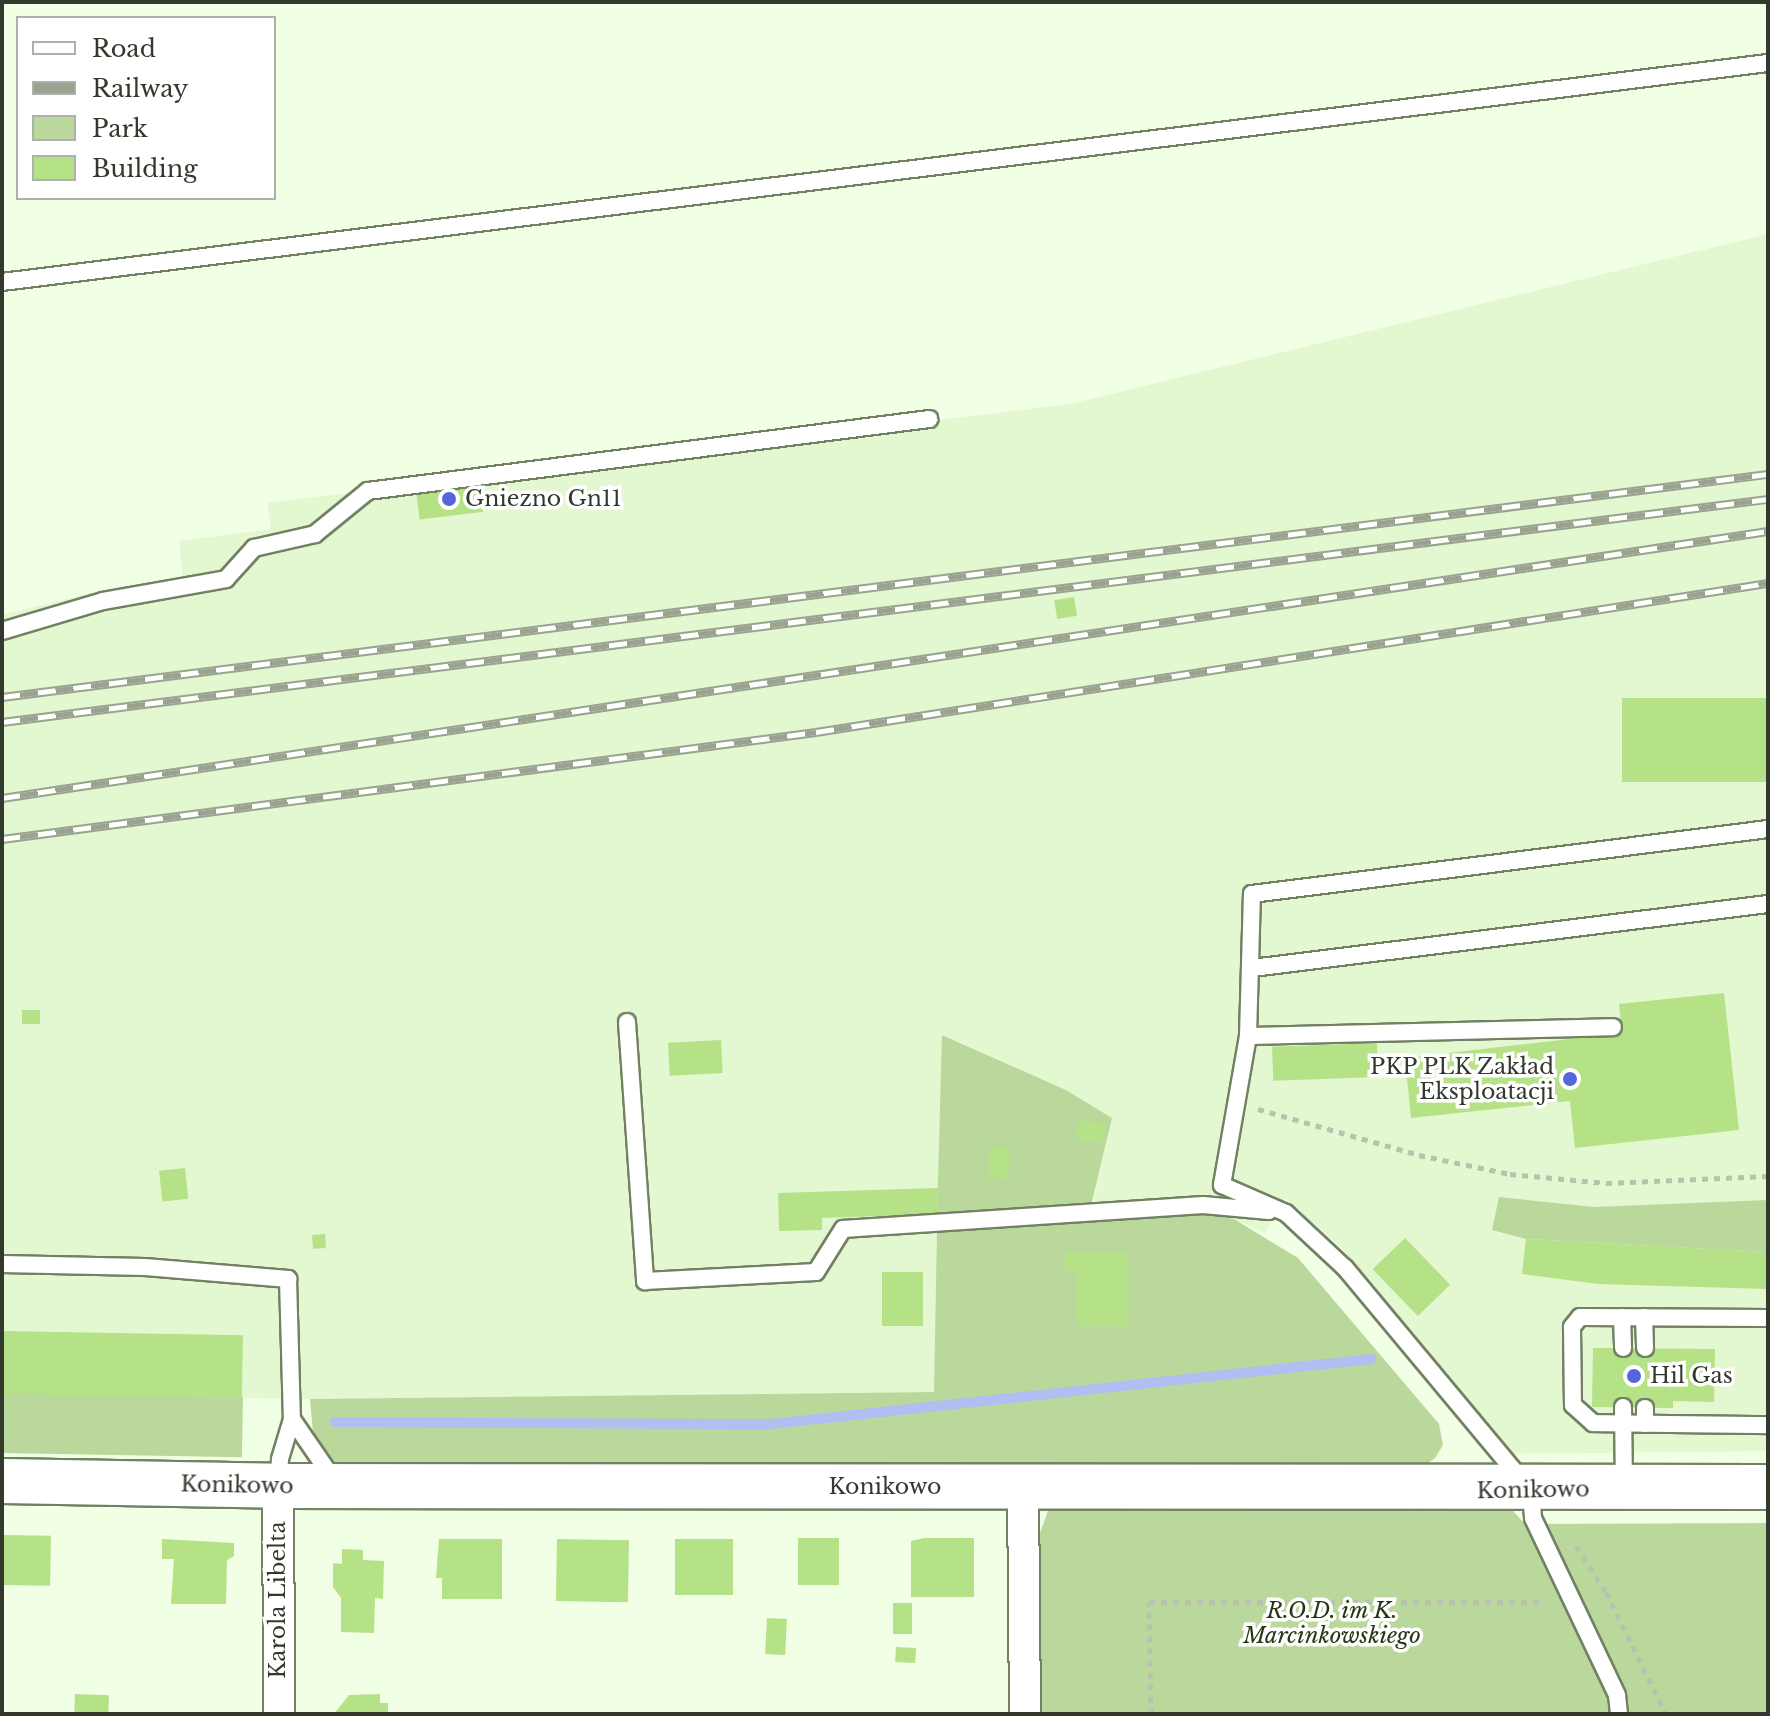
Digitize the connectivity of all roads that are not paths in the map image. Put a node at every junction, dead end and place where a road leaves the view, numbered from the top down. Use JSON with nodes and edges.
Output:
{"nodes":[{"id":1,"x":1768,"y":63,"type":"edge"},
{"id":2,"x":2,"y":282,"type":"edge"},
{"id":3,"x":929,"y":419,"type":"dead end"},
{"id":4,"x":2,"y":631,"type":"edge"},
{"id":5,"x":1768,"y":829,"type":"edge"},
{"id":6,"x":1768,"y":904,"type":"edge"},
{"id":7,"x":1252,"y":968,"type":"junction"},
{"id":8,"x":627,"y":1022,"type":"dead end"},
{"id":9,"x":1613,"y":1027,"type":"dead end"},
{"id":10,"x":1248,"y":1036,"type":"junction"},
{"id":11,"x":1286,"y":1213,"type":"junction"},
{"id":12,"x":2,"y":1264,"type":"edge"},
{"id":13,"x":1622,"y":1317,"type":"junction"},
{"id":14,"x":1644,"y":1317,"type":"junction"},
{"id":15,"x":1768,"y":1318,"type":"edge"},
{"id":16,"x":1623,"y":1348,"type":"dead end"},
{"id":17,"x":1645,"y":1348,"type":"dead end"},
{"id":18,"x":1623,"y":1416,"type":"junction"},
{"id":19,"x":292,"y":1419,"type":"junction"},
{"id":20,"x":1768,"y":1425,"type":"edge"},
{"id":21,"x":2,"y":1481,"type":"edge"},
{"id":22,"x":278,"y":1486,"type":"junction"},
{"id":23,"x":338,"y":1486,"type":"junction"},
{"id":24,"x":1023,"y":1487,"type":"junction"},
{"id":25,"x":1768,"y":1487,"type":"edge"},
{"id":26,"x":1624,"y":1489,"type":"junction"},
{"id":27,"x":1536,"y":1490,"type":"junction"},
{"id":28,"x":279,"y":1714,"type":"edge"},
{"id":29,"x":1025,"y":1714,"type":"edge"},
{"id":30,"x":1619,"y":1714,"type":"edge"}],
"edges":[{"from":1,"to":2,"type":"lane"},
{"from":3,"to":4,"type":"lane"},
{"from":5,"to":7,"type":"lane"},
{"from":6,"to":7,"type":"lane"},
{"from":7,"to":10,"type":"lane"},
{"from":8,"to":11,"type":"lane"},
{"from":9,"to":10,"type":"lane"},
{"from":10,"to":11,"type":"lane"},
{"from":11,"to":27,"type":"lane"},
{"from":12,"to":19,"type":"lane"},
{"from":13,"to":14,"type":"lane"},
{"from":13,"to":16,"type":"lane"},
{"from":13,"to":18,"type":"lane"},
{"from":14,"to":15,"type":"lane"},
{"from":14,"to":17,"type":"lane"},
{"from":18,"to":20,"type":"lane"},
{"from":18,"to":26,"type":"lane"},
{"from":19,"to":22,"type":"lane"},
{"from":19,"to":23,"type":"lane"},
{"from":21,"to":22,"type":"street","name":"Konikowo"},
{"from":22,"to":23,"type":"street","name":"Konikowo"},
{"from":22,"to":28,"type":"street","name":"Karola Libelta"},
{"from":23,"to":24,"type":"street","name":"Konikowo"},
{"from":24,"to":27,"type":"street","name":"Konikowo"},
{"from":24,"to":29,"type":"street"},
{"from":25,"to":26,"type":"street","name":"Konikowo"},
{"from":26,"to":27,"type":"street","name":"Konikowo"},
{"from":27,"to":30,"type":"lane"}]}
